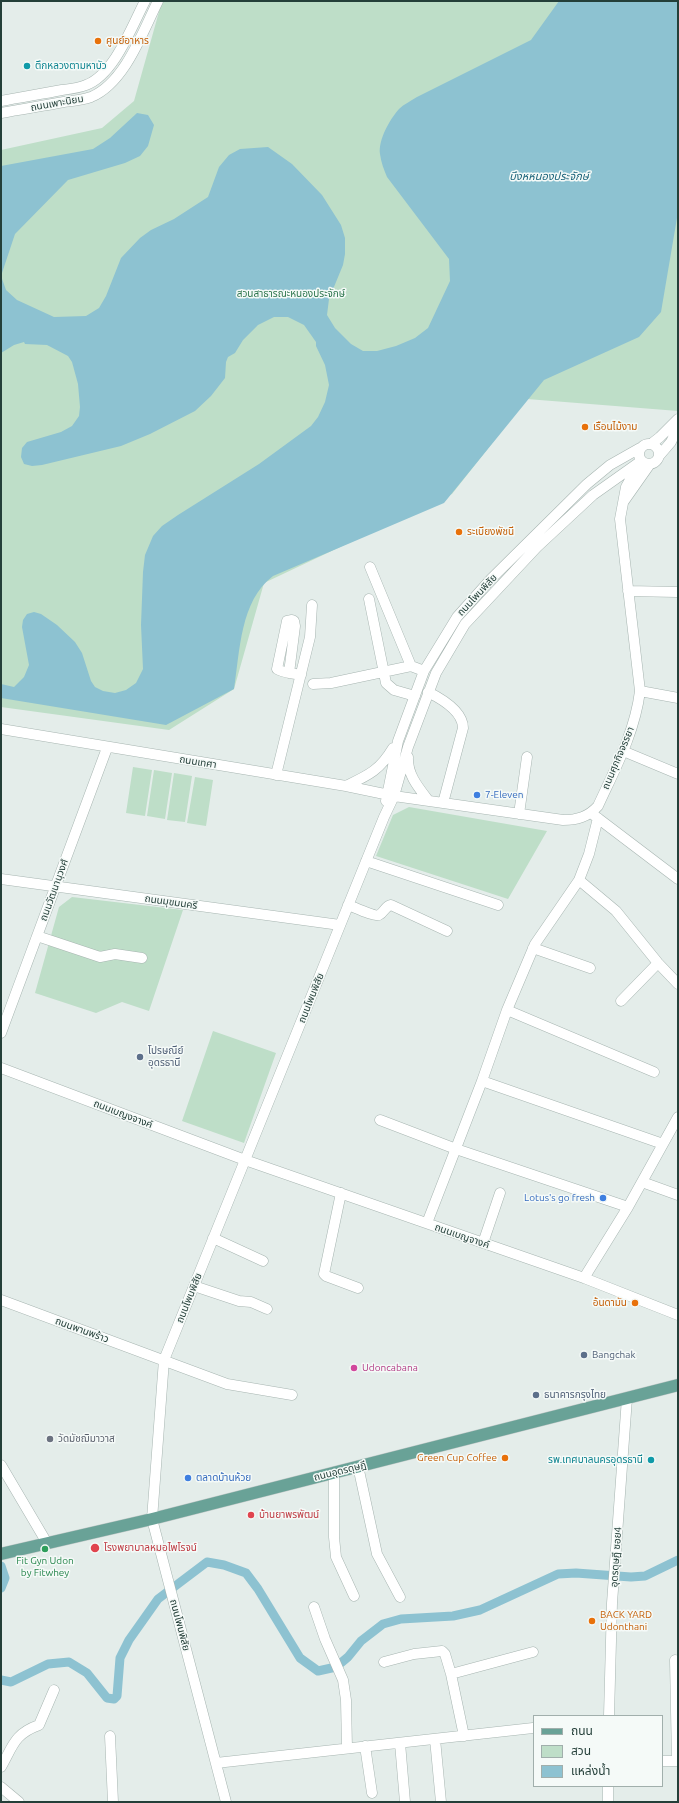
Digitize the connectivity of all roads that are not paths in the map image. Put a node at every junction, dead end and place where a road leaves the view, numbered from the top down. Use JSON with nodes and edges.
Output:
{"nodes":[{"id":1,"x":145,"y":1,"type":"edge"},
{"id":2,"x":158,"y":1,"type":"edge"},
{"id":3,"x":1,"y":101,"type":"edge"},
{"id":4,"x":1,"y":113,"type":"edge"},
{"id":5,"x":678,"y":418,"type":"edge"},
{"id":6,"x":678,"y":427,"type":"edge"},
{"id":7,"x":651,"y":444,"type":"junction"},
{"id":8,"x":640,"y":448,"type":"junction"},
{"id":9,"x":659,"y":456,"type":"junction"},
{"id":10,"x":646,"y":462,"type":"junction"},
{"id":11,"x":619,"y":475,"type":"junction"},
{"id":12,"x":626,"y":487,"type":"junction"},
{"id":13,"x":624,"y":501,"type":"junction"},
{"id":14,"x":370,"y":567,"type":"dead end"},
{"id":15,"x":628,"y":591,"type":"junction"},
{"id":16,"x":677,"y":592,"type":"edge"},
{"id":17,"x":369,"y":599,"type":"dead end"},
{"id":18,"x":312,"y":605,"type":"dead end"},
{"id":19,"x":411,"y":666,"type":"junction"},
{"id":20,"x":424,"y":671,"type":"junction"},
{"id":21,"x":289,"y":673,"type":"dead end"},
{"id":22,"x":383,"y":673,"type":"junction"},
{"id":23,"x":301,"y":675,"type":"junction"},
{"id":24,"x":313,"y":684,"type":"dead end"},
{"id":25,"x":640,"y":691,"type":"junction"},
{"id":26,"x":428,"y":692,"type":"junction"},
{"id":27,"x":415,"y":696,"type":"junction"},
{"id":28,"x":678,"y":698,"type":"edge"},
{"id":29,"x":1,"y":729,"type":"edge"},
{"id":30,"x":398,"y":741,"type":"junction"},
{"id":31,"x":408,"y":747,"type":"junction"},
{"id":32,"x":107,"y":748,"type":"junction"},
{"id":33,"x":624,"y":751,"type":"junction"},
{"id":34,"x":527,"y":757,"type":"dead end"},
{"id":35,"x":678,"y":774,"type":"edge"},
{"id":36,"x":276,"y":775,"type":"junction"},
{"id":37,"x":346,"y":786,"type":"junction"},
{"id":38,"x":390,"y":796,"type":"junction"},
{"id":39,"x":428,"y":800,"type":"junction"},
{"id":40,"x":442,"y":803,"type":"junction"},
{"id":41,"x":518,"y":814,"type":"junction"},
{"id":42,"x":595,"y":816,"type":"junction"},
{"id":43,"x":366,"y":861,"type":"junction"},
{"id":44,"x":1,"y":879,"type":"edge"},
{"id":45,"x":678,"y":879,"type":"edge"},
{"id":46,"x":579,"y":880,"type":"junction"},
{"id":47,"x":56,"y":886,"type":"junction"},
{"id":48,"x":348,"y":905,"type":"junction"},
{"id":49,"x":498,"y":905,"type":"dead end"},
{"id":50,"x":340,"y":925,"type":"junction"},
{"id":51,"x":447,"y":931,"type":"dead end"},
{"id":52,"x":37,"y":936,"type":"junction"},
{"id":53,"x":534,"y":948,"type":"junction"},
{"id":54,"x":142,"y":958,"type":"dead end"},
{"id":55,"x":658,"y":963,"type":"junction"},
{"id":56,"x":590,"y":968,"type":"dead end"},
{"id":57,"x":678,"y":984,"type":"edge"},
{"id":58,"x":621,"y":1001,"type":"dead end"},
{"id":59,"x":507,"y":1010,"type":"junction"},
{"id":60,"x":1,"y":1034,"type":"edge"},
{"id":61,"x":1,"y":1068,"type":"edge"},
{"id":62,"x":654,"y":1072,"type":"dead end"},
{"id":63,"x":482,"y":1081,"type":"junction"},
{"id":64,"x":678,"y":1117,"type":"edge"},
{"id":65,"x":380,"y":1120,"type":"dead end"},
{"id":66,"x":674,"y":1135,"type":"edge"},
{"id":67,"x":663,"y":1144,"type":"junction"},
{"id":68,"x":456,"y":1149,"type":"junction"},
{"id":69,"x":245,"y":1160,"type":"junction"},
{"id":70,"x":642,"y":1182,"type":"junction"},
{"id":71,"x":500,"y":1192,"type":"dead end"},
{"id":72,"x":341,"y":1193,"type":"junction"},
{"id":73,"x":678,"y":1195,"type":"edge"},
{"id":74,"x":628,"y":1207,"type":"junction"},
{"id":75,"x":427,"y":1223,"type":"junction"},
{"id":76,"x":213,"y":1238,"type":"junction"},
{"id":77,"x":483,"y":1243,"type":"junction"},
{"id":78,"x":264,"y":1261,"type":"dead end"},
{"id":79,"x":584,"y":1278,"type":"junction"},
{"id":80,"x":194,"y":1286,"type":"junction"},
{"id":81,"x":358,"y":1288,"type":"dead end"},
{"id":82,"x":1,"y":1300,"type":"edge"},
{"id":83,"x":267,"y":1310,"type":"dead end"},
{"id":84,"x":678,"y":1315,"type":"edge"},
{"id":85,"x":164,"y":1360,"type":"junction"},
{"id":86,"x":678,"y":1385,"type":"edge"},
{"id":87,"x":292,"y":1395,"type":"dead end"},
{"id":88,"x":627,"y":1398,"type":"junction"},
{"id":89,"x":1,"y":1465,"type":"edge"},
{"id":90,"x":358,"y":1466,"type":"junction"},
{"id":91,"x":334,"y":1472,"type":"junction"},
{"id":92,"x":152,"y":1519,"type":"junction"},
{"id":93,"x":47,"y":1543,"type":"junction"},
{"id":94,"x":1,"y":1554,"type":"edge"},
{"id":95,"x":354,"y":1596,"type":"dead end"},
{"id":96,"x":400,"y":1597,"type":"dead end"},
{"id":97,"x":314,"y":1607,"type":"dead end"},
{"id":98,"x":533,"y":1652,"type":"dead end"},
{"id":99,"x":675,"y":1660,"type":"dead end"},
{"id":100,"x":384,"y":1662,"type":"dead end"},
{"id":101,"x":451,"y":1674,"type":"junction"},
{"id":102,"x":54,"y":1690,"type":"dead end"},
{"id":103,"x":609,"y":1715,"type":"edge"},
{"id":104,"x":533,"y":1728,"type":"edge"},
{"id":105,"x":110,"y":1736,"type":"dead end"},
{"id":106,"x":464,"y":1736,"type":"junction"},
{"id":107,"x":436,"y":1739,"type":"junction"},
{"id":108,"x":400,"y":1743,"type":"junction"},
{"id":109,"x":366,"y":1746,"type":"junction"},
{"id":110,"x":347,"y":1748,"type":"junction"},
{"id":111,"x":663,"y":1761,"type":"edge"},
{"id":112,"x":678,"y":1761,"type":"edge"},
{"id":113,"x":216,"y":1763,"type":"junction"},
{"id":114,"x":1,"y":1767,"type":"edge"},
{"id":115,"x":1,"y":1787,"type":"edge"},
{"id":116,"x":608,"y":1787,"type":"edge"},
{"id":117,"x":372,"y":1793,"type":"dead end"},
{"id":118,"x":19,"y":1802,"type":"edge"},
{"id":119,"x":113,"y":1802,"type":"edge"},
{"id":120,"x":226,"y":1802,"type":"edge"},
{"id":121,"x":405,"y":1802,"type":"edge"},
{"id":122,"x":441,"y":1802,"type":"edge"},
{"id":123,"x":608,"y":1802,"type":"edge"}],
"edges":[{"from":1,"to":3,"type":"street","name":"ถนนเพาะนิยม"},
{"from":2,"to":4,"type":"street","name":"ถนนเพาะนิยม"},
{"from":5,"to":7,"type":"street"},
{"from":6,"to":9,"type":"street"},
{"from":7,"to":8,"type":"street"},
{"from":7,"to":9,"type":"street"},
{"from":8,"to":10,"type":"street"},
{"from":8,"to":20,"type":"street","name":"ถนนโพนพิสัย"},
{"from":9,"to":10,"type":"street"},
{"from":10,"to":11,"type":"street","name":"ถนนโพนพิสัย"},
{"from":10,"to":12,"type":"street","name":"ถนนศุภกิจจรรยา"},
{"from":10,"to":13,"type":"street","name":"ถนนศุภกิจจรรยา"},
{"from":11,"to":12,"type":"street"},
{"from":11,"to":26,"type":"street","name":"ถนนโพนพิสัย"},
{"from":12,"to":13,"type":"street","name":"ถนนศุภกิจจรรยา"},
{"from":13,"to":15,"type":"street","name":"ถนนศุภกิจจรรยา"},
{"from":14,"to":19,"type":"street"},
{"from":15,"to":16,"type":"street"},
{"from":15,"to":25,"type":"street","name":"ถนนศุภกิจจรรยา"},
{"from":17,"to":22,"type":"street"},
{"from":18,"to":23,"type":"street"},
{"from":19,"to":20,"type":"street"},
{"from":19,"to":22,"type":"street"},
{"from":20,"to":27,"type":"street","name":"ถนนโพนพิสัย"},
{"from":21,"to":23,"type":"street"},
{"from":22,"to":24,"type":"street"},
{"from":22,"to":27,"type":"street"},
{"from":23,"to":36,"type":"street"},
{"from":25,"to":28,"type":"street"},
{"from":25,"to":33,"type":"street","name":"ถนนศุภกิจจรรยา"},
{"from":26,"to":31,"type":"street","name":"ถนนโพนพิสัย"},
{"from":26,"to":40,"type":"street"},
{"from":27,"to":30,"type":"street","name":"ถนนโพนพิสัย"},
{"from":29,"to":32,"type":"street","name":"ถนนเทศา"},
{"from":30,"to":37,"type":"street"},
{"from":30,"to":38,"type":"street","name":"ถนนโพนพิสัย"},
{"from":31,"to":38,"type":"street","name":"ถนนโพนพิสัย"},
{"from":31,"to":39,"type":"street"},
{"from":32,"to":36,"type":"street","name":"ถนนเทศา"},
{"from":32,"to":47,"type":"street","name":"ถนนวัฒนานุวงศ์"},
{"from":33,"to":35,"type":"street"},
{"from":33,"to":42,"type":"street","name":"ถนนศุภกิจจรรยา"},
{"from":34,"to":41,"type":"street"},
{"from":36,"to":37,"type":"street","name":"ถนนเทศา"},
{"from":37,"to":38,"type":"street","name":"ถนนเทศา"},
{"from":38,"to":39,"type":"street"},
{"from":38,"to":43,"type":"street","name":"ถนนโพนพิสัย"},
{"from":39,"to":40,"type":"street"},
{"from":40,"to":41,"type":"street"},
{"from":41,"to":42,"type":"street"},
{"from":42,"to":45,"type":"street"},
{"from":42,"to":46,"type":"street"},
{"from":43,"to":48,"type":"street","name":"ถนนโพนพิสัย"},
{"from":43,"to":49,"type":"street"},
{"from":44,"to":47,"type":"street","name":"ถนนมุขมนครี"},
{"from":46,"to":53,"type":"street"},
{"from":46,"to":55,"type":"street"},
{"from":47,"to":50,"type":"street","name":"ถนนมุขมนครี"},
{"from":47,"to":52,"type":"street","name":"ถนนวัฒนานุวงศ์"},
{"from":48,"to":50,"type":"street","name":"ถนนโพนพิสัย"},
{"from":48,"to":51,"type":"street"},
{"from":50,"to":69,"type":"street","name":"ถนนโพนพิสัย"},
{"from":52,"to":54,"type":"street"},
{"from":52,"to":60,"type":"street","name":"ถนนวัฒนานุวงศ์"},
{"from":53,"to":56,"type":"street"},
{"from":53,"to":59,"type":"street"},
{"from":55,"to":57,"type":"street"},
{"from":55,"to":58,"type":"street"},
{"from":59,"to":62,"type":"street"},
{"from":59,"to":63,"type":"street"},
{"from":61,"to":69,"type":"street","name":"ถนนเบญงจางค์"},
{"from":63,"to":67,"type":"street"},
{"from":63,"to":68,"type":"street"},
{"from":64,"to":66,"type":"street"},
{"from":65,"to":68,"type":"street"},
{"from":66,"to":67,"type":"street"},
{"from":67,"to":70,"type":"street"},
{"from":68,"to":74,"type":"street"},
{"from":68,"to":75,"type":"street"},
{"from":69,"to":72,"type":"street","name":"ถนนเบญจางค์"},
{"from":69,"to":76,"type":"street","name":"ถนนโพนพิสัย"},
{"from":70,"to":73,"type":"street"},
{"from":70,"to":74,"type":"street"},
{"from":71,"to":77,"type":"street"},
{"from":72,"to":75,"type":"street","name":"ถนนเบญจางค์"},
{"from":72,"to":81,"type":"street"},
{"from":74,"to":79,"type":"street"},
{"from":75,"to":77,"type":"street","name":"ถนนเบญจางค์"},
{"from":76,"to":78,"type":"street"},
{"from":76,"to":80,"type":"street","name":"ถนนโพนพิสัย"},
{"from":77,"to":79,"type":"street","name":"ถนนเบญจางค์"},
{"from":79,"to":84,"type":"street","name":"ถนนเบญจางค์"},
{"from":80,"to":83,"type":"street"},
{"from":80,"to":85,"type":"street","name":"ถนนโพนพิสัย"},
{"from":82,"to":85,"type":"street","name":"ถนนพานพร้าว"},
{"from":85,"to":87,"type":"street","name":"ถนนพานพร้าว"},
{"from":85,"to":92,"type":"street","name":"ถนนโพนพิสัย"},
{"from":86,"to":88,"type":"main road","name":"ถนนอุดรดุษฎี"},
{"from":88,"to":90,"type":"main road","name":"ถนนอุดรดุษฎี"},
{"from":88,"to":103,"type":"street","name":"อุดรดุษฎี ซอย4"},
{"from":89,"to":93,"type":"street"},
{"from":90,"to":91,"type":"main road","name":"ถนนอุดรดุษฎี"},
{"from":90,"to":96,"type":"street"},
{"from":91,"to":92,"type":"main road","name":"ถนนอุดรดุษฎี"},
{"from":91,"to":95,"type":"street"},
{"from":92,"to":93,"type":"main road","name":"ถนนอุดรดุษฎี"},
{"from":92,"to":113,"type":"street","name":"ถนนโพนพิสัย"},
{"from":93,"to":94,"type":"main road","name":"ถนนอุดรดุษฎี"},
{"from":97,"to":110,"type":"street"},
{"from":98,"to":101,"type":"street"},
{"from":99,"to":112,"type":"street"},
{"from":100,"to":101,"type":"street"},
{"from":101,"to":106,"type":"street"},
{"from":102,"to":114,"type":"street"},
{"from":104,"to":106,"type":"street"},
{"from":105,"to":119,"type":"street"},
{"from":106,"to":107,"type":"street"},
{"from":107,"to":108,"type":"street"},
{"from":107,"to":122,"type":"street"},
{"from":108,"to":109,"type":"street"},
{"from":108,"to":121,"type":"street"},
{"from":109,"to":110,"type":"street"},
{"from":109,"to":117,"type":"street"},
{"from":110,"to":113,"type":"street"},
{"from":111,"to":112,"type":"street"},
{"from":113,"to":120,"type":"street","name":"ถนนโพนพิสัย"},
{"from":115,"to":118,"type":"street"},
{"from":116,"to":123,"type":"street"}]}
